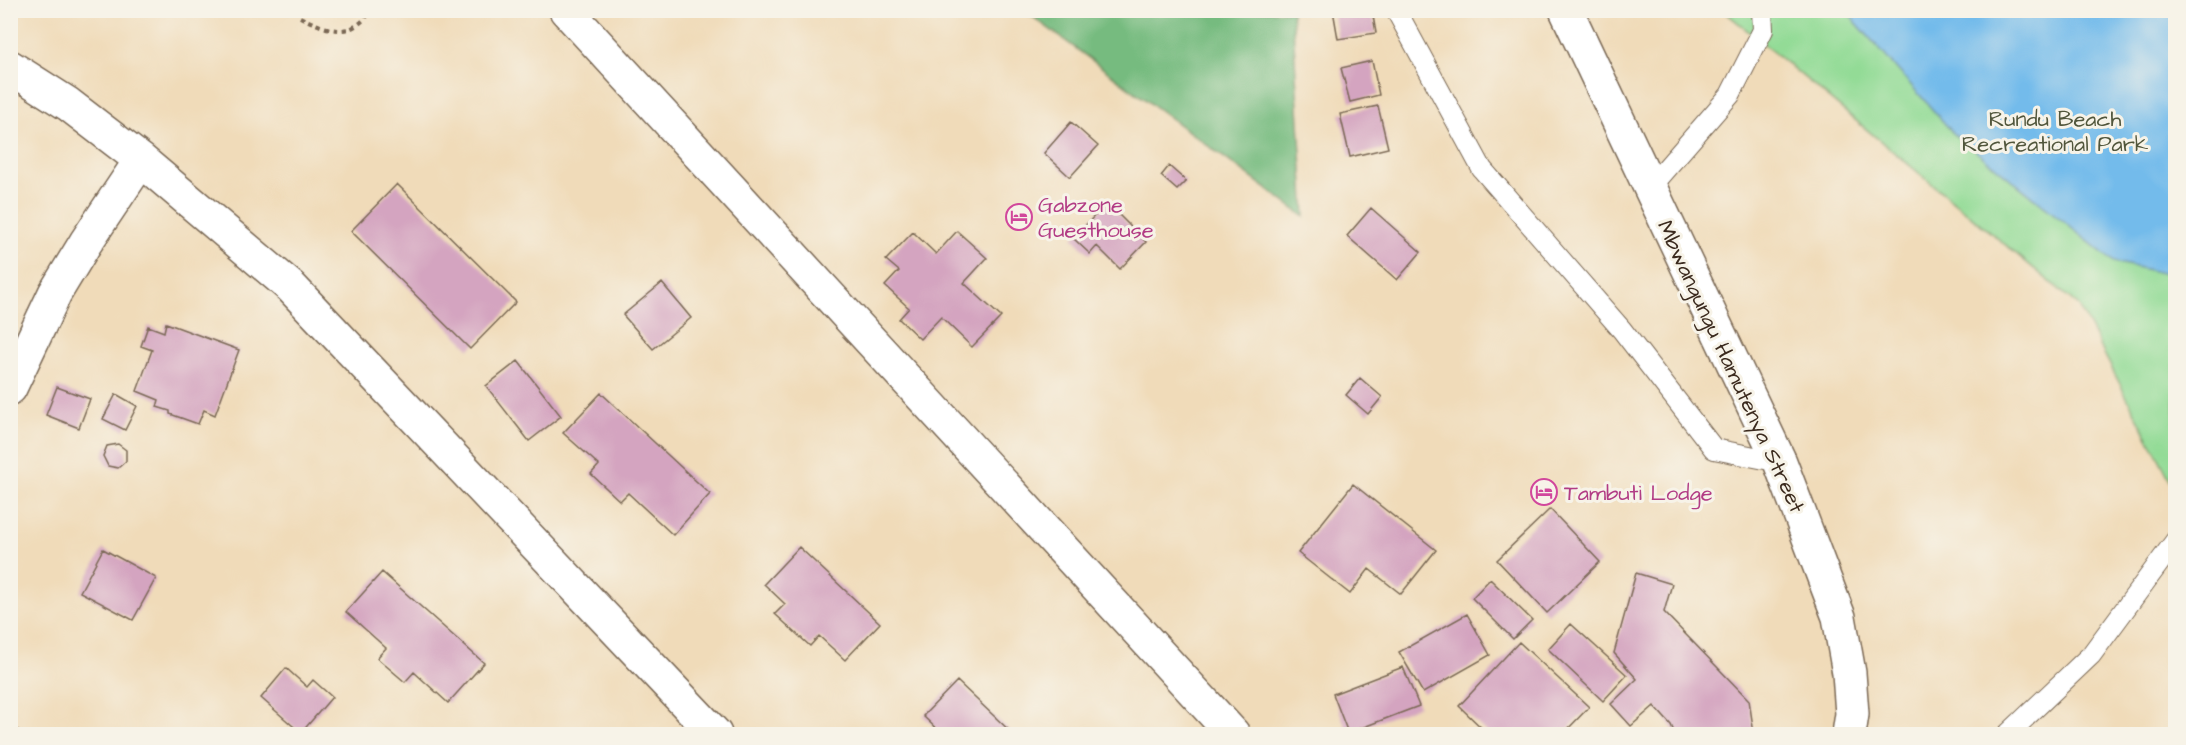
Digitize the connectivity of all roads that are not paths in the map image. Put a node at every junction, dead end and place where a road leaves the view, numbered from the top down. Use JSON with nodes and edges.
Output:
{"nodes":[{"id":1,"x":566,"y":10,"type":"edge"},
{"id":2,"x":1396,"y":10,"type":"edge"},
{"id":3,"x":1566,"y":10,"type":"edge"},
{"id":4,"x":1762,"y":10,"type":"edge"},
{"id":5,"x":10,"y":67,"type":"edge"},
{"id":6,"x":141,"y":160,"type":"junction"},
{"id":7,"x":1650,"y":187,"type":"junction"},
{"id":8,"x":10,"y":388,"type":"edge"},
{"id":9,"x":1780,"y":462,"type":"junction"},
{"id":10,"x":2175,"y":540,"type":"edge"},
{"id":11,"x":715,"y":735,"type":"edge"},
{"id":12,"x":1233,"y":735,"type":"edge"},
{"id":13,"x":1849,"y":735,"type":"edge"},
{"id":14,"x":2008,"y":735,"type":"edge"}],
"edges":[{"from":1,"to":12,"type":"street"},
{"from":2,"to":9,"type":"lane"},
{"from":3,"to":7,"type":"street","name":"Mbwangungu Hamutenya Street"},
{"from":4,"to":7,"type":"lane"},
{"from":5,"to":6,"type":"street"},
{"from":6,"to":8,"type":"street"},
{"from":6,"to":11,"type":"street"},
{"from":7,"to":9,"type":"street","name":"Mbwangungu Hamutenya Street"},
{"from":9,"to":13,"type":"street","name":"Mbwangungu Hamutenya Street"},
{"from":10,"to":14,"type":"lane"}]}
